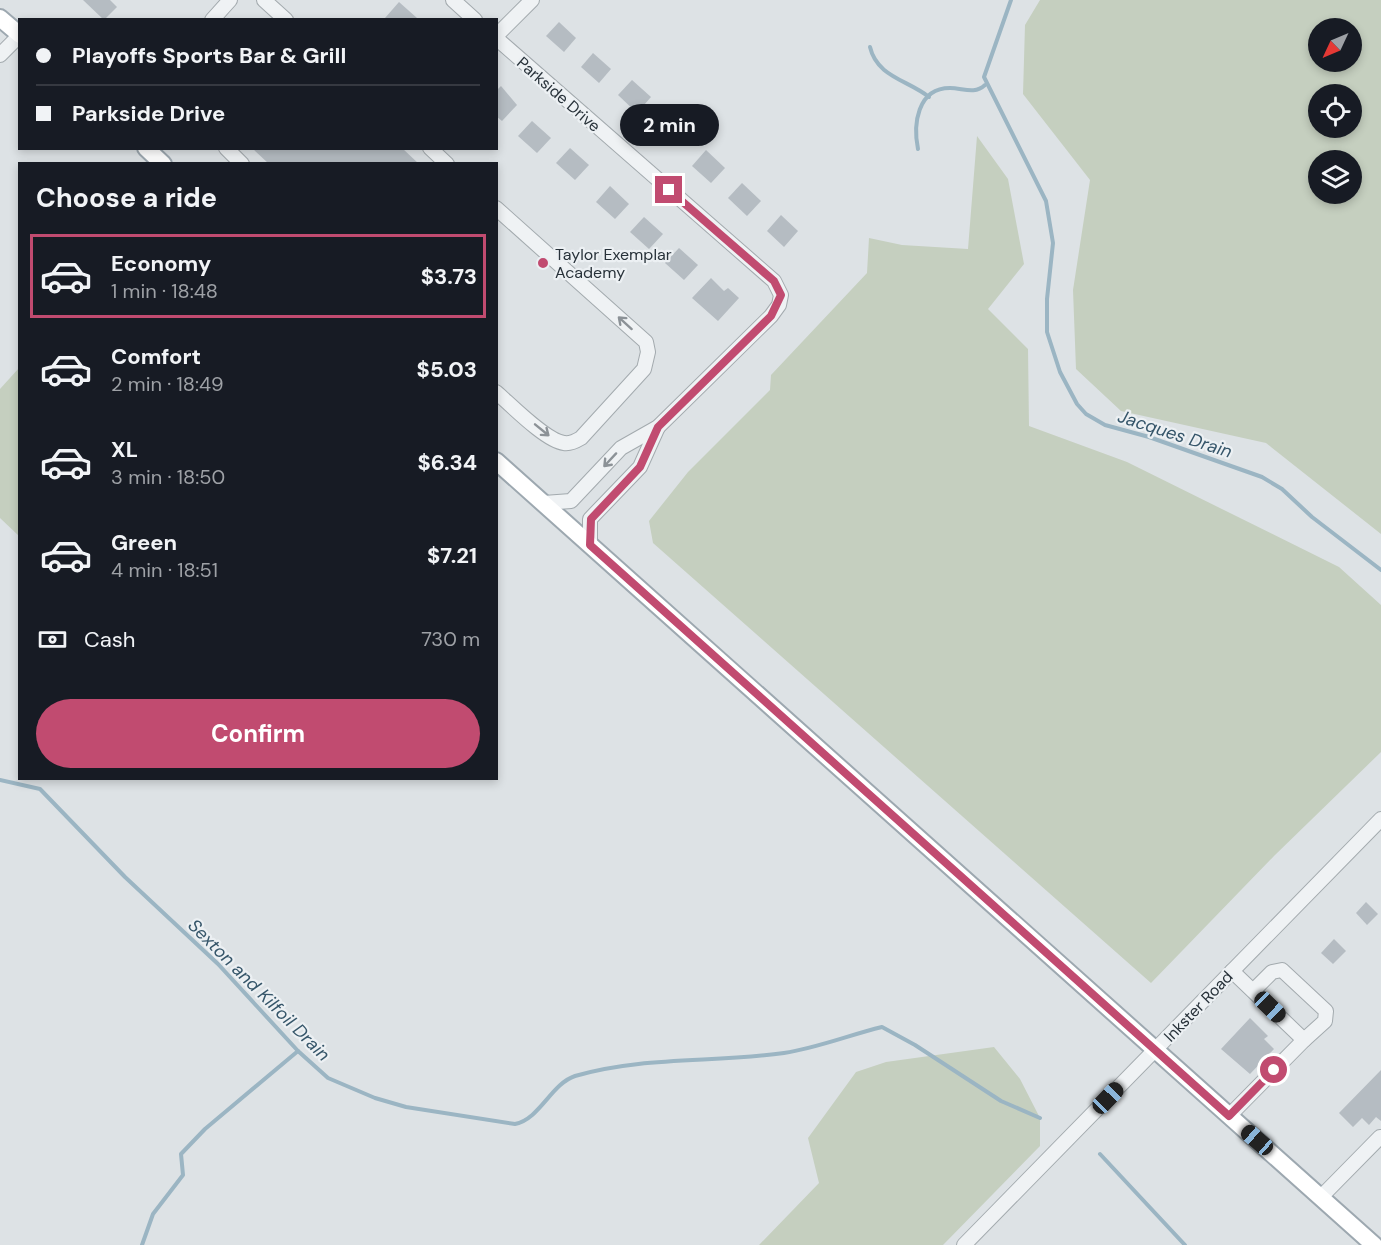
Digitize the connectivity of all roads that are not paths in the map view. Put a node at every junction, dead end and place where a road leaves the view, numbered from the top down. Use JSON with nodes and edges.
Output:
{"nodes":[{"id":1,"x":230,"y":0,"type":"edge"},
{"id":2,"x":453,"y":0,"type":"edge"},
{"id":3,"x":532,"y":0,"type":"edge"},
{"id":4,"x":268,"y":10,"type":"edge"},
{"id":5,"x":0,"y":18,"type":"edge"},
{"id":6,"x":214,"y":18,"type":"edge"},
{"id":7,"x":282,"y":18,"type":"edge"},
{"id":8,"x":473,"y":18,"type":"edge"},
{"id":9,"x":18,"y":33,"type":"edge"},
{"id":10,"x":498,"y":35,"type":"edge"},
{"id":11,"x":18,"y":37,"type":"edge"},
{"id":12,"x":498,"y":39,"type":"edge"},
{"id":13,"x":0,"y":55,"type":"edge"},
{"id":14,"x":148,"y":150,"type":"edge"},
{"id":15,"x":228,"y":150,"type":"edge"},
{"id":16,"x":432,"y":150,"type":"edge"},
{"id":17,"x":161,"y":162,"type":"edge"},
{"id":18,"x":240,"y":162,"type":"edge"},
{"id":19,"x":445,"y":162,"type":"edge"},
{"id":20,"x":498,"y":210,"type":"edge"},
{"id":21,"x":498,"y":394,"type":"edge"},
{"id":22,"x":658,"y":427,"type":"junction"},
{"id":23,"x":498,"y":463,"type":"edge"},
{"id":24,"x":544,"y":503,"type":"junction"},
{"id":25,"x":590,"y":545,"type":"junction"},
{"id":26,"x":1381,"y":819,"type":"edge"},
{"id":27,"x":1232,"y":971,"type":"junction"},
{"id":28,"x":1254,"y":990,"type":"junction"},
{"id":29,"x":1304,"y":1040,"type":"junction"},
{"id":30,"x":1155,"y":1050,"type":"junction"},
{"id":31,"x":1229,"y":1116,"type":"junction"},
{"id":32,"x":1380,"y":1137,"type":"edge"},
{"id":33,"x":1321,"y":1197,"type":"junction"},
{"id":34,"x":964,"y":1245,"type":"edge"},
{"id":35,"x":1374,"y":1245,"type":"edge"}],
"edges":[{"from":1,"to":6,"type":"street"},
{"from":2,"to":8,"type":"street"},
{"from":3,"to":10,"type":"street"},
{"from":4,"to":7,"type":"street"},
{"from":5,"to":9,"type":"main road"},
{"from":11,"to":13,"type":"street"},
{"from":12,"to":22,"type":"street","name":"Parkside Drive"},
{"from":14,"to":17,"type":"main road"},
{"from":15,"to":18,"type":"street"},
{"from":16,"to":19,"type":"street"},
{"from":21,"to":20,"type":"street","one_way":true},
{"from":22,"to":24,"type":"street","one_way":true},
{"from":22,"to":25,"type":"street"},
{"from":23,"to":24,"type":"main road"},
{"from":24,"to":25,"type":"main road"},
{"from":25,"to":30,"type":"main road"},
{"from":26,"to":27,"type":"street","name":"Inkster Road"},
{"from":27,"to":28,"type":"street"},
{"from":27,"to":30,"type":"street","name":"Inkster Road"},
{"from":28,"to":29,"type":"street"},
{"from":28,"to":29,"type":"street"},
{"from":29,"to":31,"type":"street"},
{"from":30,"to":31,"type":"main road"},
{"from":30,"to":34,"type":"street","name":"Inkster Road"},
{"from":31,"to":33,"type":"main road"},
{"from":32,"to":33,"type":"street"},
{"from":33,"to":35,"type":"main road"}]}
